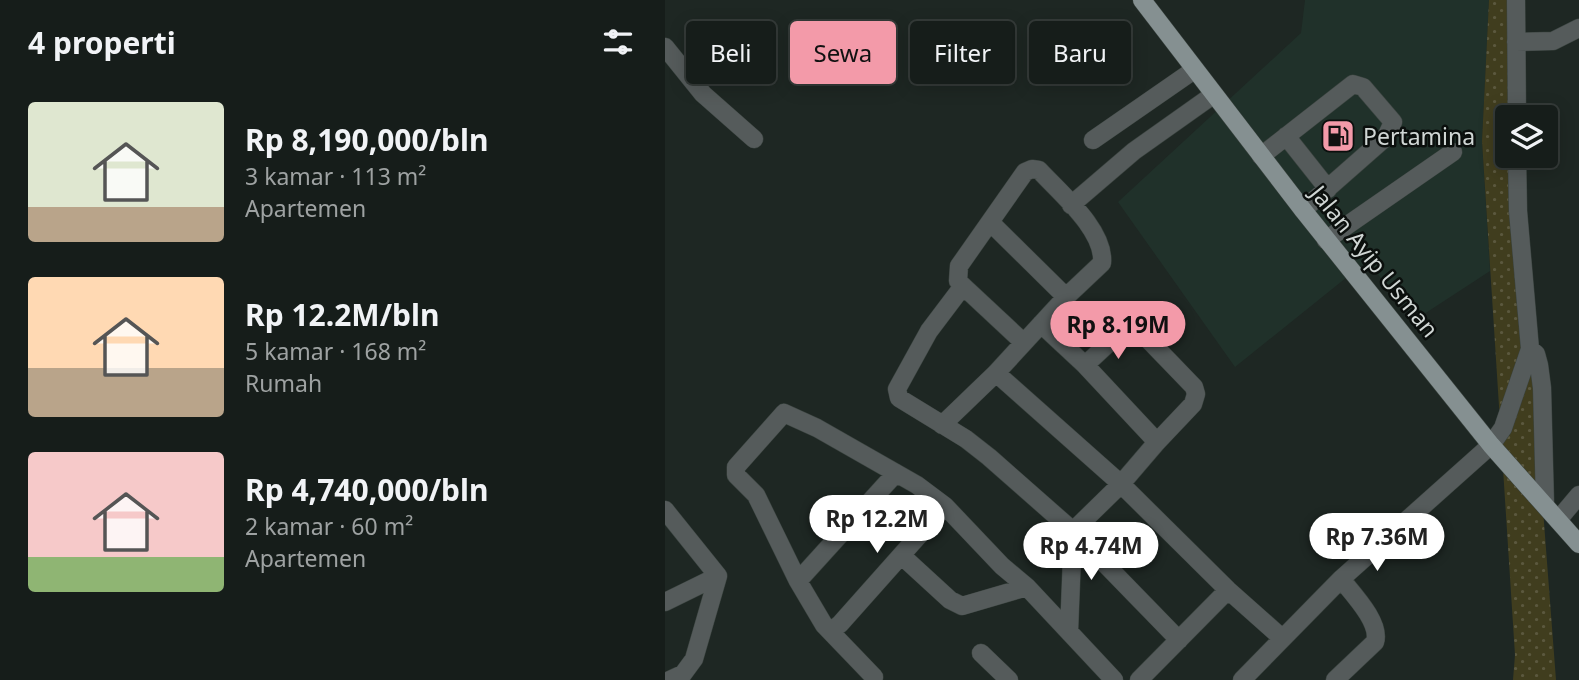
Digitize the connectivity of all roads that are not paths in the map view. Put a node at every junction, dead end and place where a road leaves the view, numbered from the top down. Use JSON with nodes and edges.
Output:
{"nodes":[{"id":1,"x":1142,"y":0,"type":"edge"},
{"id":2,"x":1516,"y":0,"type":"edge"},
{"id":3,"x":1579,"y":28,"type":"edge"},
{"id":4,"x":1516,"y":42,"type":"junction"},
{"id":5,"x":665,"y":47,"type":"edge"},
{"id":6,"x":1194,"y":70,"type":"junction"},
{"id":7,"x":1213,"y":95,"type":"junction"},
{"id":8,"x":1517,"y":105,"type":"edge"},
{"id":9,"x":1286,"y":136,"type":"junction"},
{"id":10,"x":754,"y":139,"type":"dead end"},
{"id":11,"x":1093,"y":140,"type":"dead end"},
{"id":12,"x":1453,"y":152,"type":"dead end"},
{"id":13,"x":1261,"y":156,"type":"junction"},
{"id":14,"x":1517,"y":168,"type":"edge"},
{"id":15,"x":1328,"y":189,"type":"junction"},
{"id":16,"x":1071,"y":205,"type":"junction"},
{"id":17,"x":1303,"y":210,"type":"junction"},
{"id":18,"x":990,"y":222,"type":"junction"},
{"id":19,"x":1327,"y":240,"type":"junction"},
{"id":20,"x":963,"y":286,"type":"junction"},
{"id":21,"x":1066,"y":297,"type":"junction"},
{"id":22,"x":1041,"y":324,"type":"junction"},
{"id":23,"x":1023,"y":342,"type":"junction"},
{"id":24,"x":1530,"y":349,"type":"junction"},
{"id":25,"x":1085,"y":365,"type":"junction"},
{"id":26,"x":996,"y":373,"type":"junction"},
{"id":27,"x":942,"y":425,"type":"junction"},
{"id":28,"x":1157,"y":442,"type":"junction"},
{"id":29,"x":1491,"y":445,"type":"junction"},
{"id":30,"x":896,"y":474,"type":"junction"},
{"id":31,"x":1121,"y":484,"type":"junction"},
{"id":32,"x":1579,"y":495,"type":"edge"},
{"id":33,"x":1545,"y":504,"type":"junction"},
{"id":34,"x":945,"y":506,"type":"junction"},
{"id":35,"x":665,"y":510,"type":"edge"},
{"id":36,"x":1558,"y":520,"type":"junction"},
{"id":37,"x":672,"y":531,"type":"edge"},
{"id":38,"x":1073,"y":531,"type":"junction"},
{"id":39,"x":1579,"y":544,"type":"edge"},
{"id":40,"x":902,"y":556,"type":"junction"},
{"id":41,"x":718,"y":576,"type":"junction"},
{"id":42,"x":1341,"y":579,"type":"junction"},
{"id":43,"x":798,"y":581,"type":"junction"},
{"id":44,"x":1027,"y":587,"type":"junction"},
{"id":45,"x":1228,"y":590,"type":"junction"},
{"id":46,"x":665,"y":602,"type":"edge"},
{"id":47,"x":831,"y":631,"type":"junction"},
{"id":48,"x":1069,"y":632,"type":"junction"},
{"id":49,"x":1282,"y":638,"type":"junction"},
{"id":50,"x":1179,"y":640,"type":"junction"},
{"id":51,"x":981,"y":653,"type":"dead end"},
{"id":52,"x":874,"y":677,"type":"dead end"},
{"id":53,"x":670,"y":680,"type":"edge"},
{"id":54,"x":1009,"y":680,"type":"edge"},
{"id":55,"x":1114,"y":680,"type":"edge"},
{"id":56,"x":1139,"y":680,"type":"edge"},
{"id":57,"x":1242,"y":680,"type":"edge"},
{"id":58,"x":1335,"y":680,"type":"edge"}],
"edges":[{"from":1,"to":6,"type":"main road","name":"Jalan Ayip Usman"},
{"from":2,"to":4,"type":"street"},
{"from":3,"to":4,"type":"street"},
{"from":4,"to":8,"type":"street"},
{"from":5,"to":10,"type":"street"},
{"from":6,"to":7,"type":"main road","name":"Jalan Ayip Usman"},
{"from":6,"to":11,"type":"street"},
{"from":7,"to":13,"type":"main road","name":"Jalan Ayip Usman"},
{"from":7,"to":16,"type":"street"},
{"from":9,"to":13,"type":"street"},
{"from":9,"to":15,"type":"street"},
{"from":9,"to":15,"type":"street"},
{"from":12,"to":19,"type":"street"},
{"from":13,"to":17,"type":"main road","name":"Jalan Ayip Usman"},
{"from":14,"to":24,"type":"street"},
{"from":15,"to":17,"type":"street"},
{"from":16,"to":18,"type":"street"},
{"from":16,"to":21,"type":"street"},
{"from":17,"to":19,"type":"main road","name":"Jalan Ayip Usman"},
{"from":18,"to":20,"type":"street"},
{"from":18,"to":21,"type":"street"},
{"from":19,"to":29,"type":"main road","name":"Jalan Ayip Usman"},
{"from":20,"to":23,"type":"street"},
{"from":20,"to":27,"type":"street"},
{"from":21,"to":22,"type":"street"},
{"from":22,"to":23,"type":"street"},
{"from":22,"to":25,"type":"street"},
{"from":23,"to":26,"type":"street"},
{"from":24,"to":29,"type":"street"},
{"from":24,"to":33,"type":"street"},
{"from":25,"to":28,"type":"street"},
{"from":25,"to":28,"type":"street"},
{"from":26,"to":27,"type":"street"},
{"from":26,"to":31,"type":"street"},
{"from":27,"to":38,"type":"street"},
{"from":28,"to":31,"type":"street"},
{"from":29,"to":33,"type":"main road","name":"Jalan Ayip Usman"},
{"from":29,"to":42,"type":"street"},
{"from":30,"to":34,"type":"street"},
{"from":30,"to":43,"type":"street"},
{"from":30,"to":43,"type":"street"},
{"from":31,"to":38,"type":"street"},
{"from":31,"to":45,"type":"street"},
{"from":32,"to":36,"type":"street"},
{"from":33,"to":36,"type":"main road","name":"Jalan Ayip Usman"},
{"from":34,"to":40,"type":"street"},
{"from":34,"to":44,"type":"street"},
{"from":35,"to":37,"type":"street"},
{"from":36,"to":39,"type":"main road","name":"Jalan Ayip Usman"},
{"from":37,"to":41,"type":"street"},
{"from":38,"to":48,"type":"street"},
{"from":38,"to":50,"type":"street"},
{"from":40,"to":44,"type":"street"},
{"from":40,"to":47,"type":"street"},
{"from":41,"to":46,"type":"street"},
{"from":41,"to":53,"type":"street"},
{"from":42,"to":49,"type":"street"},
{"from":42,"to":58,"type":"street"},
{"from":43,"to":47,"type":"street"},
{"from":44,"to":48,"type":"street"},
{"from":45,"to":49,"type":"street"},
{"from":45,"to":50,"type":"street"},
{"from":47,"to":52,"type":"street"},
{"from":48,"to":55,"type":"street"},
{"from":49,"to":57,"type":"street"},
{"from":50,"to":56,"type":"street"},
{"from":51,"to":54,"type":"street"}]}
